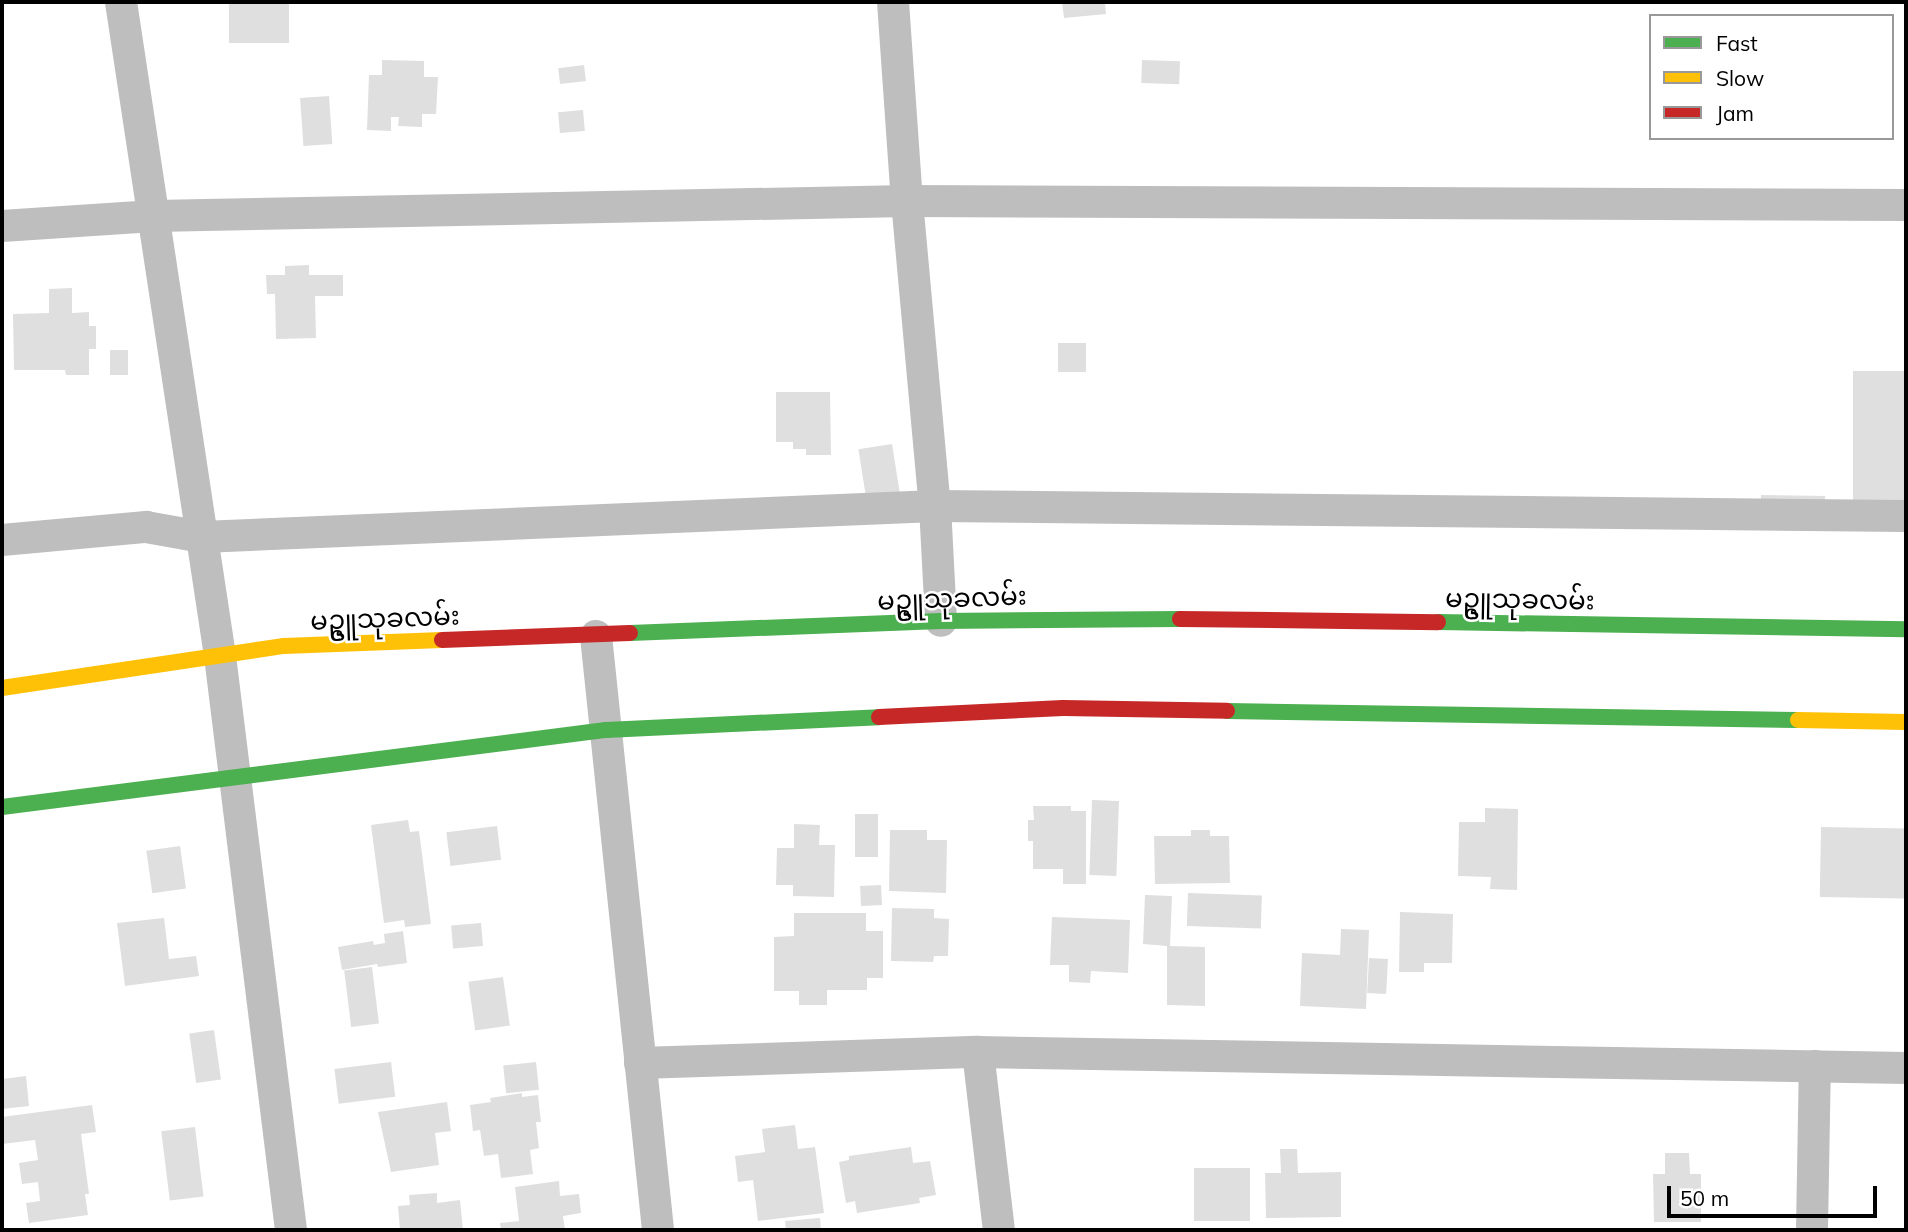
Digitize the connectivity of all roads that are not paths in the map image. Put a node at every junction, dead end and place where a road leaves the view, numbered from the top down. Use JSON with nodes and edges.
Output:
{"nodes":[{"id":1,"x":121,"y":2,"type":"edge"},
{"id":2,"x":894,"y":2,"type":"edge"},
{"id":3,"x":907,"y":201,"type":"junction"},
{"id":4,"x":1906,"y":205,"type":"edge"},
{"id":5,"x":153,"y":216,"type":"junction"},
{"id":6,"x":2,"y":226,"type":"edge"},
{"id":7,"x":935,"y":506,"type":"junction"},
{"id":8,"x":1906,"y":516,"type":"edge"},
{"id":9,"x":202,"y":537,"type":"junction"},
{"id":10,"x":2,"y":540,"type":"edge"},
{"id":11,"x":941,"y":621,"type":"junction"},
{"id":12,"x":1906,"y":629,"type":"edge"},
{"id":13,"x":596,"y":636,"type":"junction"},
{"id":14,"x":220,"y":656,"type":"junction"},
{"id":15,"x":2,"y":688,"type":"edge"},
{"id":16,"x":1906,"y":722,"type":"edge"},
{"id":17,"x":606,"y":730,"type":"junction"},
{"id":18,"x":235,"y":778,"type":"junction"},
{"id":19,"x":2,"y":807,"type":"edge"},
{"id":20,"x":978,"y":1052,"type":"junction"},
{"id":21,"x":640,"y":1063,"type":"junction"},
{"id":22,"x":1815,"y":1066,"type":"junction"},
{"id":23,"x":1906,"y":1068,"type":"edge"},
{"id":24,"x":291,"y":1230,"type":"edge"},
{"id":25,"x":658,"y":1230,"type":"edge"},
{"id":26,"x":999,"y":1230,"type":"edge"},
{"id":27,"x":1812,"y":1230,"type":"edge"}],
"edges":[{"from":1,"to":5,"type":"street"},
{"from":2,"to":3,"type":"street"},
{"from":3,"to":4,"type":"street"},
{"from":3,"to":5,"type":"street"},
{"from":3,"to":7,"type":"street"},
{"from":5,"to":6,"type":"street"},
{"from":5,"to":9,"type":"street"},
{"from":7,"to":8,"type":"street"},
{"from":7,"to":9,"type":"street"},
{"from":7,"to":11,"type":"street"},
{"from":9,"to":10,"type":"street"},
{"from":9,"to":14,"type":"street"},
{"from":11,"to":12,"type":"street","name":"မဥ္ဇူသုခလမ်း"},
{"from":11,"to":13,"type":"street","name":"မဥ္ဇူသုခလမ်း"},
{"from":13,"to":14,"type":"street","name":"မဥ္ဇူသုခလမ်း"},
{"from":13,"to":17,"type":"street"},
{"from":14,"to":15,"type":"street","name":"မဥ္ဇူသုခလမ်း"},
{"from":14,"to":18,"type":"street"},
{"from":16,"to":17,"type":"street"},
{"from":17,"to":18,"type":"street"},
{"from":17,"to":21,"type":"street"},
{"from":18,"to":19,"type":"street"},
{"from":18,"to":24,"type":"street"},
{"from":20,"to":21,"type":"street"},
{"from":20,"to":22,"type":"street"},
{"from":20,"to":26,"type":"street"},
{"from":21,"to":25,"type":"street"},
{"from":22,"to":23,"type":"street"},
{"from":22,"to":27,"type":"street"}]}
